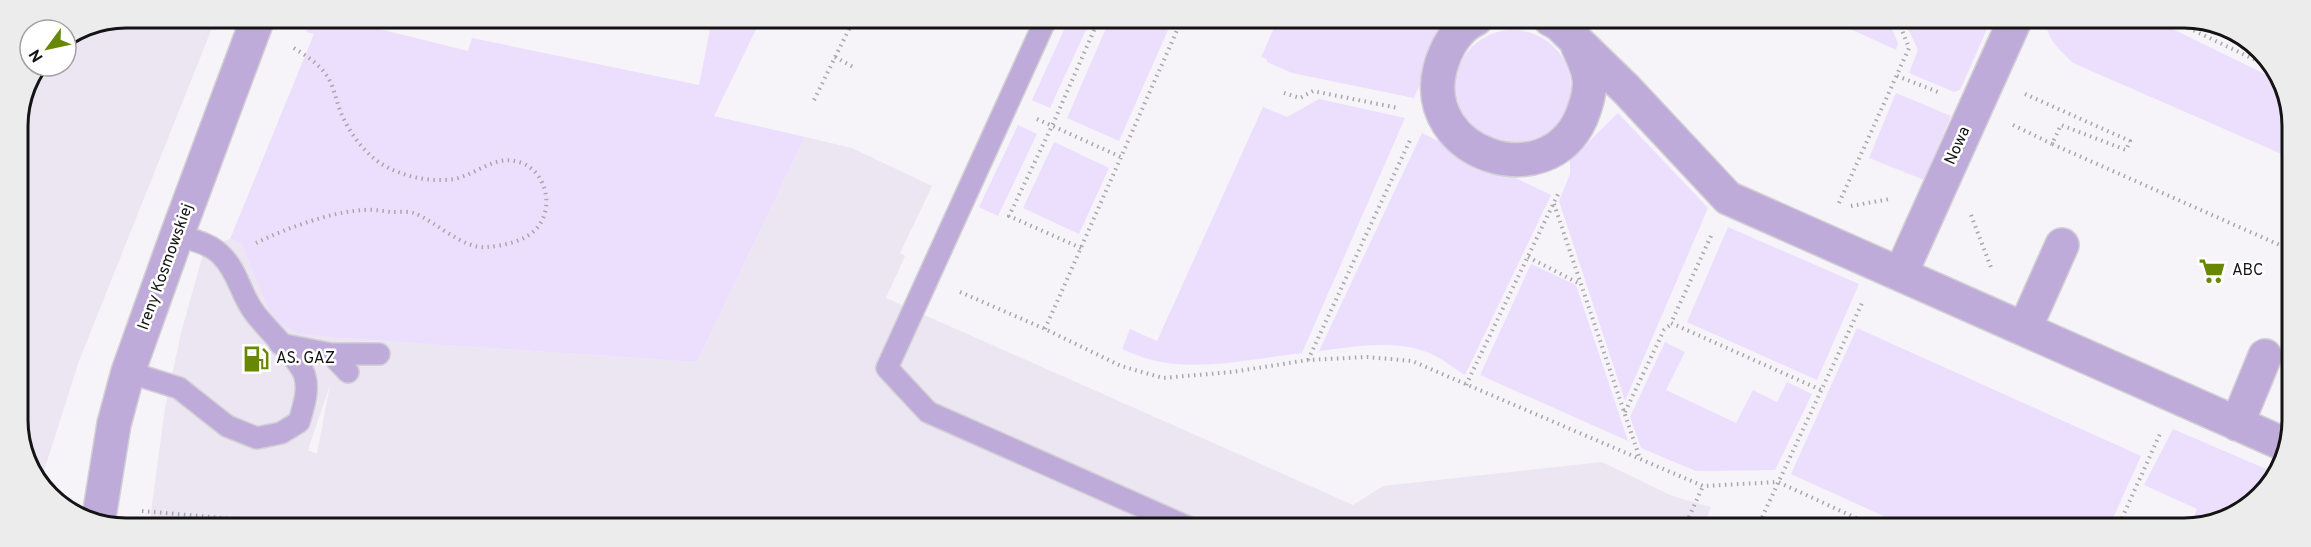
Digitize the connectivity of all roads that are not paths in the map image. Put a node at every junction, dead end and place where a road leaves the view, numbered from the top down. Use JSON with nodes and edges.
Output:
{"nodes":[{"id":1,"x":254,"y":28,"type":"edge"},
{"id":2,"x":1042,"y":28,"type":"edge"},
{"id":3,"x":1466,"y":28,"type":"edge"},
{"id":4,"x":1563,"y":28,"type":"edge"},
{"id":5,"x":2011,"y":28,"type":"edge"},
{"id":6,"x":1577,"y":44,"type":"junction"},
{"id":7,"x":177,"y":235,"type":"junction"},
{"id":8,"x":2062,"y":245,"type":"dead end"},
{"id":9,"x":1891,"y":269,"type":"junction"},
{"id":10,"x":2018,"y":325,"type":"junction"},
{"id":11,"x":280,"y":344,"type":"junction"},
{"id":12,"x":331,"y":354,"type":"junction"},
{"id":13,"x":379,"y":354,"type":"dead end"},
{"id":14,"x":2265,"y":357,"type":"dead end"},
{"id":15,"x":128,"y":372,"type":"junction"},
{"id":16,"x":348,"y":372,"type":"dead end"},
{"id":17,"x":2237,"y":424,"type":"junction"},
{"id":18,"x":2280,"y":443,"type":"edge"},
{"id":19,"x":99,"y":514,"type":"edge"},
{"id":20,"x":1169,"y":518,"type":"edge"}],
"edges":[{"from":1,"to":7,"type":"street","name":"Ireny Kosmowskiej"},
{"from":2,"to":20,"type":"lane"},
{"from":3,"to":6,"type":"street"},
{"from":4,"to":6,"type":"street"},
{"from":5,"to":9,"type":"street","name":"Nowa"},
{"from":6,"to":9,"type":"street"},
{"from":7,"to":11,"type":"lane"},
{"from":7,"to":15,"type":"street","name":"Ireny Kosmowskiej"},
{"from":8,"to":10,"type":"street"},
{"from":9,"to":10,"type":"street"},
{"from":10,"to":17,"type":"street"},
{"from":11,"to":12,"type":"lane"},
{"from":11,"to":15,"type":"lane"},
{"from":12,"to":13,"type":"lane"},
{"from":12,"to":16,"type":"lane"},
{"from":14,"to":17,"type":"street"},
{"from":15,"to":19,"type":"street","name":"Ireny Kosmowskiej"},
{"from":17,"to":18,"type":"street"}]}
